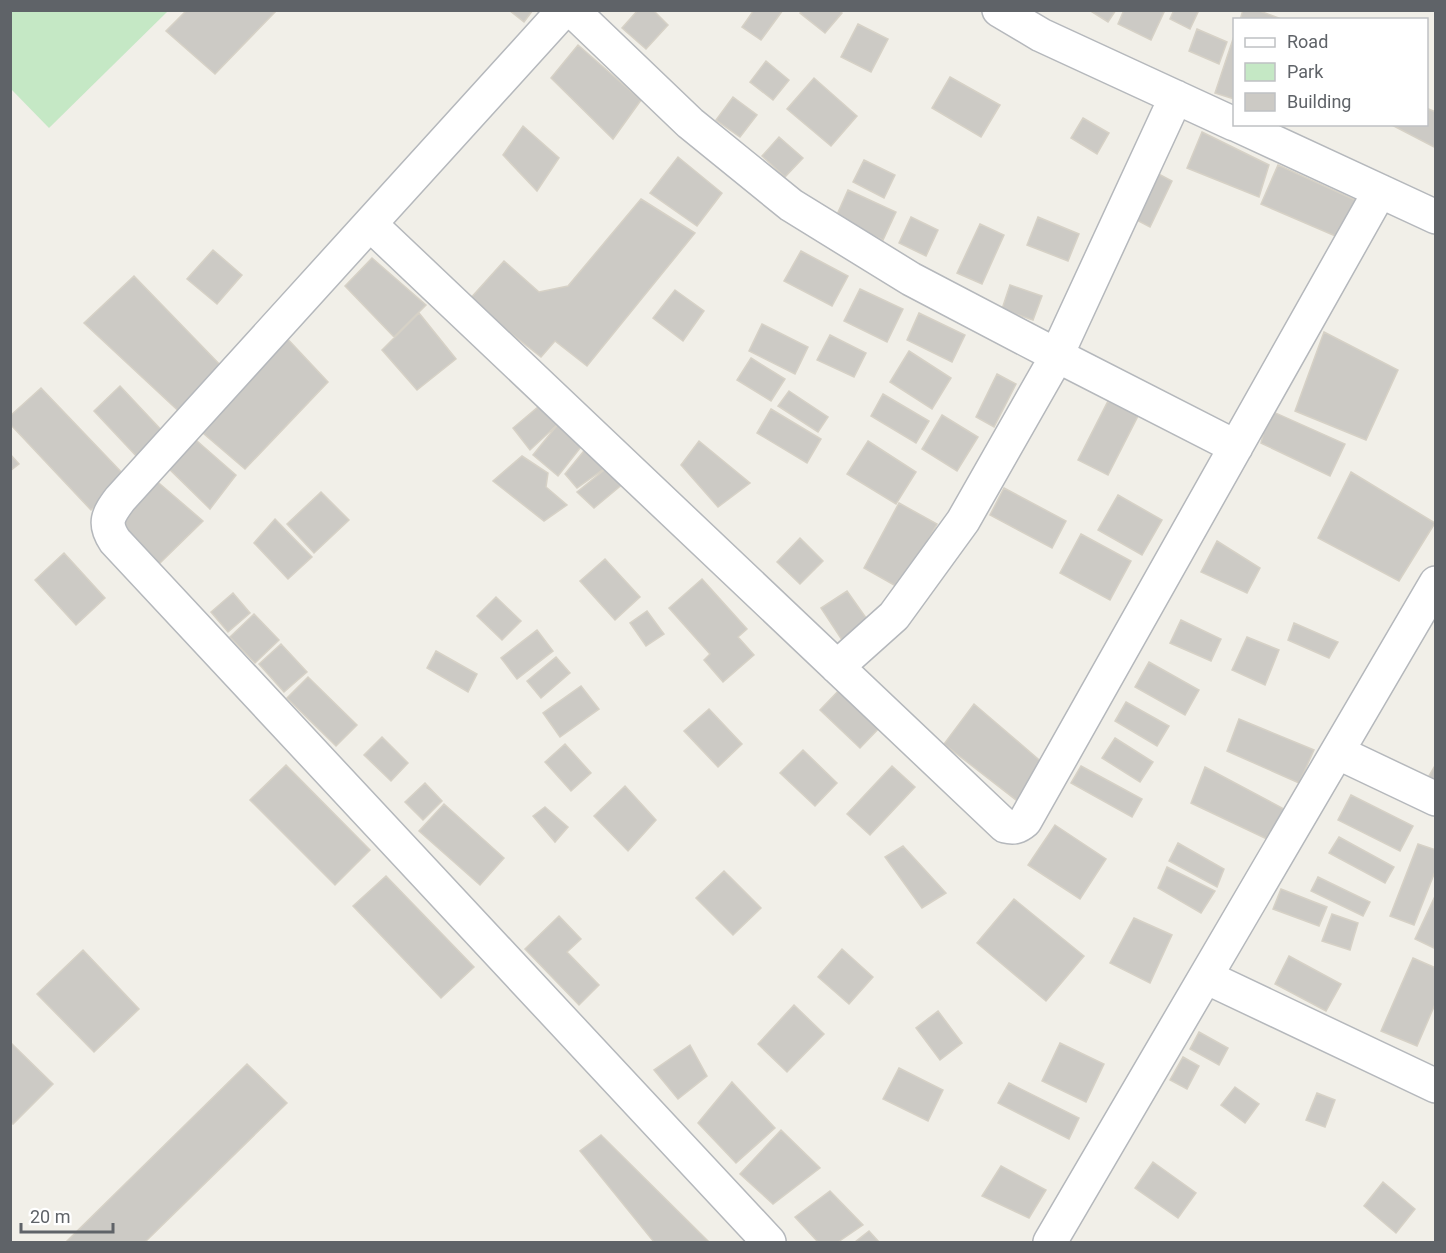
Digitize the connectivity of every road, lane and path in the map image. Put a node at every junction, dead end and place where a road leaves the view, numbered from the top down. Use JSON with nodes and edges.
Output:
{"nodes":[{"id":1,"x":564,"y":10,"type":"edge"},
{"id":2,"x":572,"y":10,"type":"edge"},
{"id":3,"x":999,"y":10,"type":"edge"},
{"id":4,"x":1176,"y":98,"type":"junction"},
{"id":5,"x":1233,"y":123,"type":"edge"},
{"id":6,"x":1239,"y":126,"type":"edge"},
{"id":7,"x":1380,"y":192,"type":"junction"},
{"id":8,"x":1436,"y":217,"type":"edge"},
{"id":9,"x":370,"y":224,"type":"junction"},
{"id":10,"x":1056,"y":355,"type":"junction"},
{"id":11,"x":1236,"y":447,"type":"junction"},
{"id":12,"x":1436,"y":584,"type":"edge"},
{"id":13,"x":837,"y":667,"type":"junction"},
{"id":14,"x":1337,"y":752,"type":"junction"},
{"id":15,"x":1436,"y":799,"type":"edge"},
{"id":16,"x":1206,"y":977,"type":"junction"},
{"id":17,"x":1436,"y":1086,"type":"edge"},
{"id":18,"x":769,"y":1242,"type":"edge"},
{"id":19,"x":1050,"y":1242,"type":"edge"}],
"edges":[{"from":1,"to":9,"type":"street"},
{"from":2,"to":10,"type":"street"},
{"from":3,"to":4,"type":"street"},
{"from":4,"to":5,"type":"street"},
{"from":4,"to":10,"type":"street"},
{"from":6,"to":7,"type":"street"},
{"from":7,"to":8,"type":"street"},
{"from":7,"to":11,"type":"street"},
{"from":9,"to":13,"type":"street"},
{"from":9,"to":18,"type":"street"},
{"from":10,"to":11,"type":"street"},
{"from":10,"to":13,"type":"street"},
{"from":11,"to":13,"type":"street"},
{"from":12,"to":14,"type":"street"},
{"from":14,"to":15,"type":"street"},
{"from":14,"to":16,"type":"street"},
{"from":16,"to":17,"type":"street"},
{"from":16,"to":19,"type":"street"}]}
